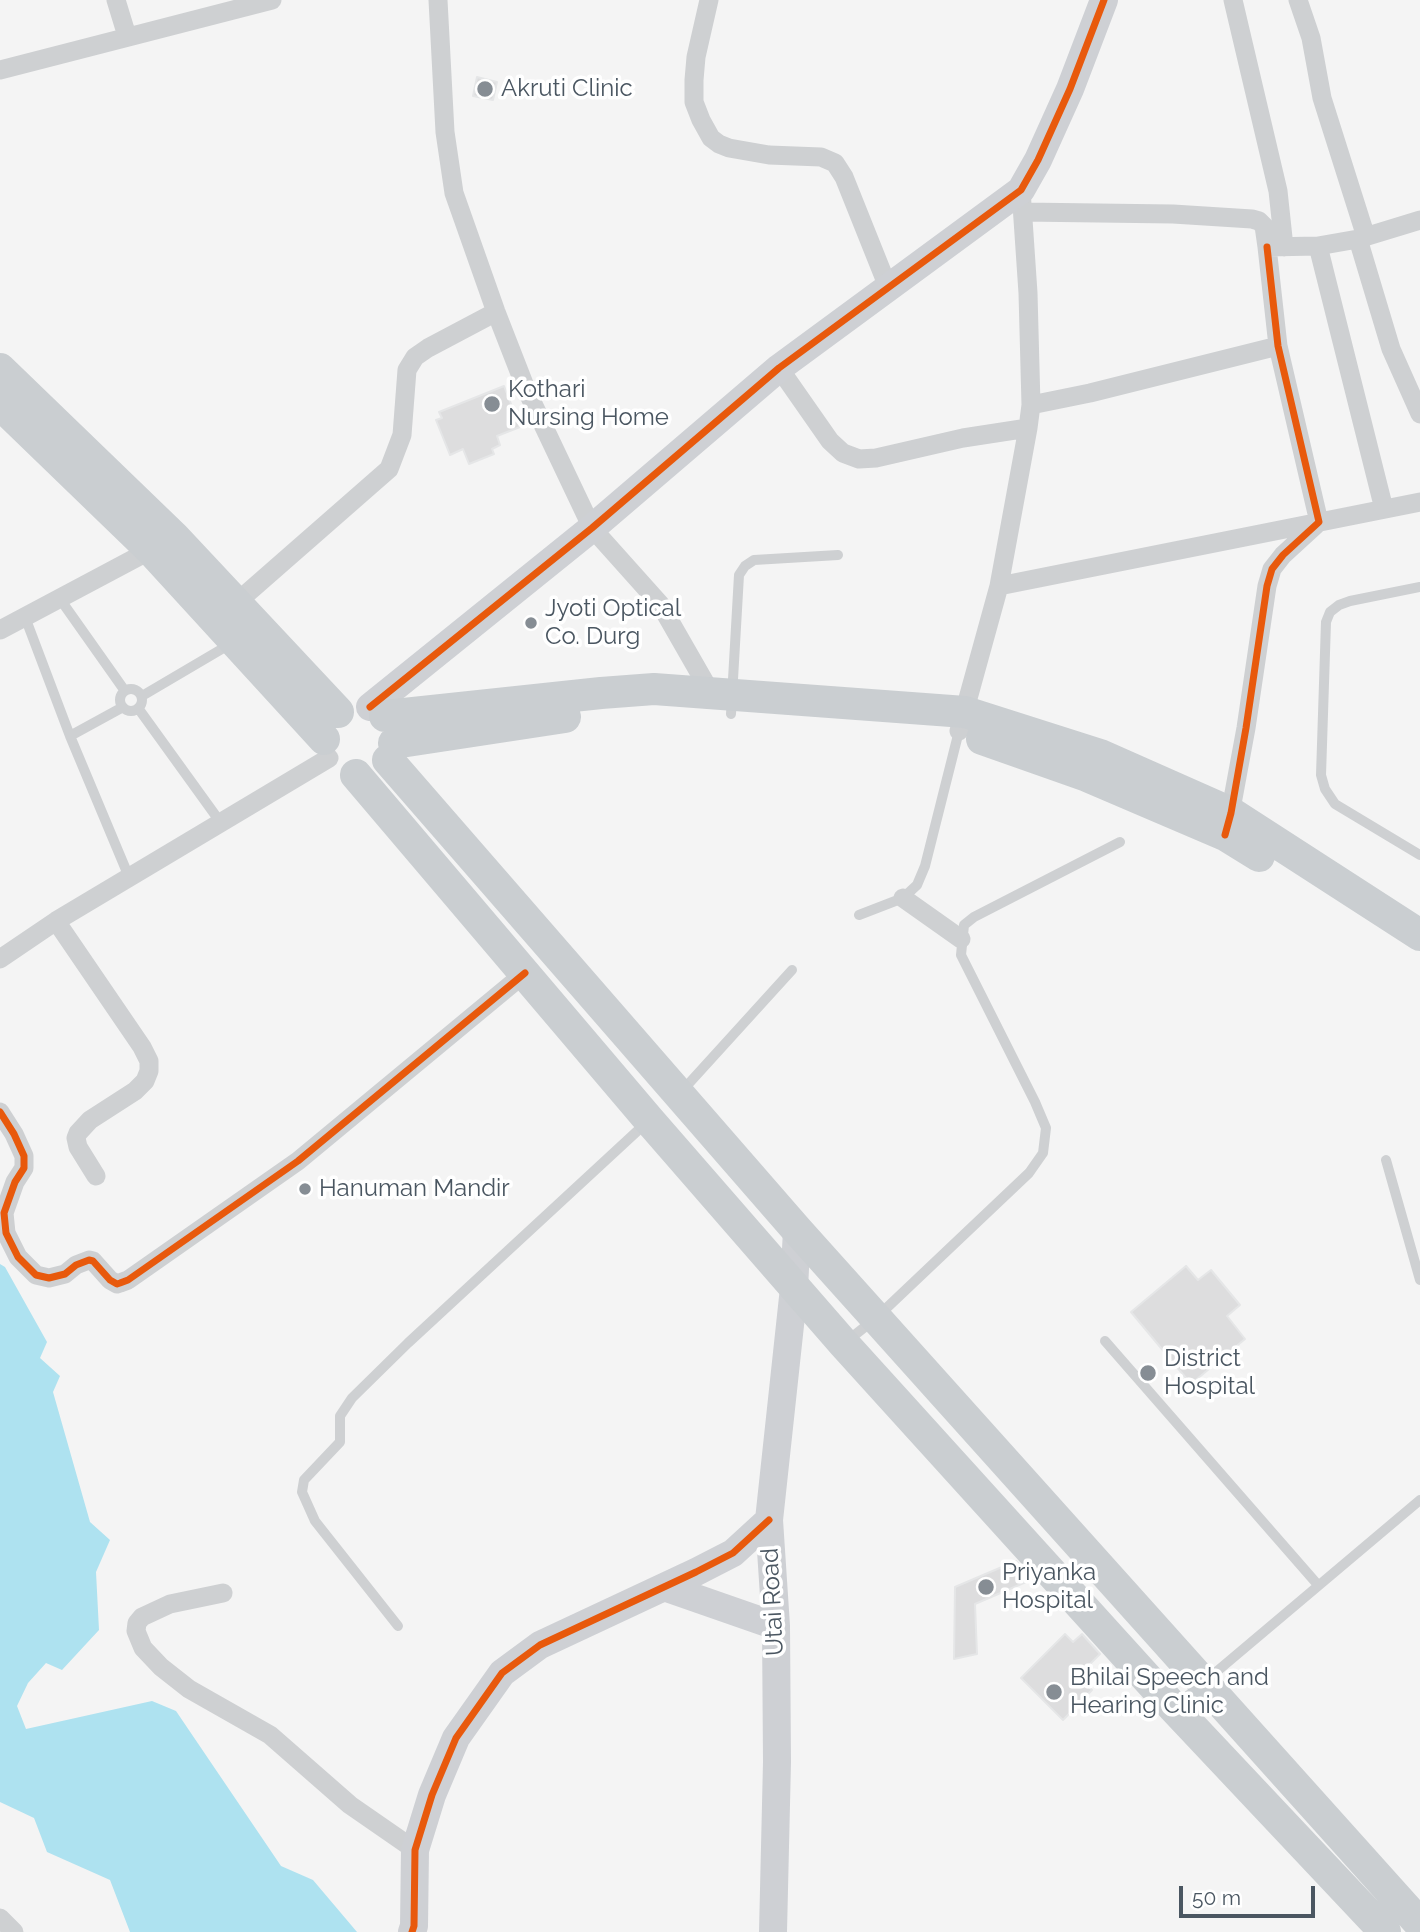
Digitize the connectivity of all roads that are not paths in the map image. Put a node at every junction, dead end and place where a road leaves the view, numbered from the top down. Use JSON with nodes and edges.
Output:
{"nodes":[{"id":1,"x":116,"y":0,"type":"edge"},
{"id":2,"x":272,"y":0,"type":"edge"},
{"id":3,"x":438,"y":0,"type":"edge"},
{"id":4,"x":709,"y":0,"type":"edge"},
{"id":5,"x":1104,"y":0,"type":"edge"},
{"id":6,"x":1233,"y":0,"type":"edge"},
{"id":7,"x":1298,"y":0,"type":"edge"},
{"id":8,"x":127,"y":36,"type":"junction"},
{"id":9,"x":0,"y":70,"type":"edge"},
{"id":10,"x":1022,"y":201,"type":"junction"},
{"id":11,"x":1420,"y":220,"type":"edge"},
{"id":12,"x":1362,"y":238,"type":"junction"},
{"id":13,"x":1318,"y":246,"type":"junction"},
{"id":14,"x":1275,"y":247,"type":"junction"},
{"id":15,"x":888,"y":287,"type":"junction"},
{"id":16,"x":496,"y":312,"type":"junction"},
{"id":17,"x":1278,"y":346,"type":"junction"},
{"id":18,"x":779,"y":368,"type":"junction"},
{"id":19,"x":0,"y":369,"type":"edge"},
{"id":20,"x":0,"y":404,"type":"edge"},
{"id":21,"x":1031,"y":405,"type":"junction"},
{"id":22,"x":1420,"y":414,"type":"edge"},
{"id":23,"x":1028,"y":428,"type":"junction"},
{"id":24,"x":1420,"y":502,"type":"edge"},
{"id":25,"x":1384,"y":509,"type":"junction"},
{"id":26,"x":1319,"y":522,"type":"junction"},
{"id":27,"x":592,"y":528,"type":"junction"},
{"id":28,"x":163,"y":544,"type":"junction"},
{"id":29,"x":838,"y":555,"type":"dead end"},
{"id":30,"x":999,"y":586,"type":"junction"},
{"id":31,"x":1420,"y":587,"type":"edge"},
{"id":32,"x":60,"y":598,"type":"junction"},
{"id":33,"x":236,"y":603,"type":"junction"},
{"id":34,"x":25,"y":617,"type":"junction"},
{"id":35,"x":0,"y":630,"type":"edge"},
{"id":36,"x":234,"y":642,"type":"junction"},
{"id":37,"x":125,"y":691,"type":"junction"},
{"id":38,"x":142,"y":696,"type":"junction"},
{"id":39,"x":725,"y":700,"type":"junction"},
{"id":40,"x":123,"y":707,"type":"junction"},
{"id":41,"x":138,"y":708,"type":"junction"},
{"id":42,"x":962,"y":721,"type":"junction"},
{"id":43,"x":385,"y":731,"type":"junction"},
{"id":44,"x":70,"y":736,"type":"junction"},
{"id":45,"x":330,"y":736,"type":"junction"},
{"id":46,"x":356,"y":775,"type":"junction"},
{"id":47,"x":221,"y":823,"type":"junction"},
{"id":48,"x":1228,"y":824,"type":"junction"},
{"id":49,"x":1120,"y":842,"type":"dead end"},
{"id":50,"x":1420,"y":855,"type":"edge"},
{"id":51,"x":129,"y":877,"type":"junction"},
{"id":52,"x":903,"y":898,"type":"junction"},
{"id":53,"x":859,"y":915,"type":"dead end"},
{"id":54,"x":56,"y":921,"type":"junction"},
{"id":55,"x":1420,"y":935,"type":"edge"},
{"id":56,"x":961,"y":939,"type":"junction"},
{"id":57,"x":3,"y":952,"type":"edge"},
{"id":58,"x":1420,"y":958,"type":"edge"},
{"id":59,"x":792,"y":970,"type":"dead end"},
{"id":60,"x":525,"y":973,"type":"junction"},
{"id":61,"x":679,"y":1094,"type":"junction"},
{"id":62,"x":0,"y":1112,"type":"edge"},
{"id":63,"x":649,"y":1120,"type":"junction"},
{"id":64,"x":1386,"y":1160,"type":"dead end"},
{"id":65,"x":96,"y":1176,"type":"dead end"},
{"id":66,"x":797,"y":1230,"type":"junction"},
{"id":67,"x":1420,"y":1280,"type":"edge"},
{"id":68,"x":794,"y":1288,"type":"junction"},
{"id":69,"x":876,"y":1318,"type":"junction"},
{"id":70,"x":1105,"y":1341,"type":"dead end"},
{"id":71,"x":844,"y":1344,"type":"junction"},
{"id":72,"x":1420,"y":1500,"type":"edge"},
{"id":73,"x":769,"y":1520,"type":"junction"},
{"id":74,"x":1318,"y":1585,"type":"junction"},
{"id":75,"x":664,"y":1587,"type":"junction"},
{"id":76,"x":223,"y":1593,"type":"dead end"},
{"id":77,"x":398,"y":1626,"type":"dead end"},
{"id":78,"x":776,"y":1626,"type":"junction"},
{"id":79,"x":1202,"y":1682,"type":"junction"},
{"id":80,"x":1174,"y":1708,"type":"junction"},
{"id":81,"x":415,"y":1850,"type":"junction"},
{"id":82,"x":0,"y":1918,"type":"edge"},
{"id":83,"x":1420,"y":1924,"type":"edge"},
{"id":84,"x":14,"y":1932,"type":"edge"},
{"id":85,"x":412,"y":1932,"type":"edge"},
{"id":86,"x":773,"y":1932,"type":"edge"},
{"id":87,"x":1385,"y":1932,"type":"edge"}],
"edges":[{"from":1,"to":8,"type":"street"},
{"from":2,"to":8,"type":"street"},
{"from":3,"to":16,"type":"street"},
{"from":4,"to":15,"type":"street"},
{"from":5,"to":10,"type":"street"},
{"from":6,"to":14,"type":"street"},
{"from":7,"to":12,"type":"street"},
{"from":8,"to":9,"type":"street"},
{"from":10,"to":14,"type":"street"},
{"from":10,"to":15,"type":"street"},
{"from":10,"to":21,"type":"street"},
{"from":11,"to":12,"type":"street"},
{"from":12,"to":13,"type":"street"},
{"from":12,"to":22,"type":"street"},
{"from":13,"to":14,"type":"street"},
{"from":13,"to":25,"type":"street"},
{"from":14,"to":17,"type":"street"},
{"from":15,"to":18,"type":"street"},
{"from":16,"to":27,"type":"street"},
{"from":16,"to":33,"type":"street"},
{"from":17,"to":21,"type":"street"},
{"from":17,"to":26,"type":"street"},
{"from":18,"to":23,"type":"street"},
{"from":18,"to":27,"type":"street"},
{"from":19,"to":28,"type":"main road"},
{"from":20,"to":28,"type":"main road"},
{"from":21,"to":23,"type":"street"},
{"from":23,"to":30,"type":"street"},
{"from":24,"to":25,"type":"street"},
{"from":25,"to":26,"type":"street"},
{"from":26,"to":30,"type":"street"},
{"from":26,"to":48,"type":"street"},
{"from":27,"to":39,"type":"street"},
{"from":27,"to":43,"type":"street"},
{"from":28,"to":32,"type":"street"},
{"from":28,"to":33,"type":"main road"},
{"from":28,"to":36,"type":"main road"},
{"from":29,"to":39,"type":"lane"},
{"from":30,"to":42,"type":"street"},
{"from":31,"to":50,"type":"lane"},
{"from":32,"to":34,"type":"street"},
{"from":32,"to":37,"type":"lane"},
{"from":33,"to":45,"type":"main road"},
{"from":34,"to":35,"type":"street"},
{"from":34,"to":44,"type":"lane"},
{"from":36,"to":38,"type":"lane"},
{"from":36,"to":45,"type":"main road"},
{"from":37,"to":38,"type":"lane"},
{"from":37,"to":40,"type":"lane"},
{"from":38,"to":41,"type":"lane"},
{"from":39,"to":42,"type":"main road"},
{"from":39,"to":43,"type":"main road"},
{"from":40,"to":41,"type":"lane"},
{"from":40,"to":44,"type":"lane"},
{"from":41,"to":47,"type":"lane"},
{"from":42,"to":48,"type":"main road"},
{"from":42,"to":52,"type":"lane"},
{"from":43,"to":45,"type":"main road"},
{"from":43,"to":46,"type":"main road"},
{"from":43,"to":61,"type":"main road"},
{"from":44,"to":51,"type":"lane"},
{"from":45,"to":46,"type":"main road"},
{"from":45,"to":47,"type":"street"},
{"from":46,"to":60,"type":"main road"},
{"from":47,"to":51,"type":"street"},
{"from":48,"to":55,"type":"main road"},
{"from":48,"to":58,"type":"main road"},
{"from":49,"to":56,"type":"lane"},
{"from":51,"to":54,"type":"street"},
{"from":52,"to":53,"type":"lane"},
{"from":52,"to":56,"type":"street"},
{"from":54,"to":57,"type":"street"},
{"from":54,"to":65,"type":"street"},
{"from":56,"to":69,"type":"lane"},
{"from":59,"to":61,"type":"lane"},
{"from":60,"to":62,"type":"street"},
{"from":60,"to":63,"type":"main road"},
{"from":61,"to":66,"type":"main road"},
{"from":63,"to":68,"type":"main road"},
{"from":63,"to":77,"type":"lane"},
{"from":64,"to":67,"type":"lane"},
{"from":66,"to":68,"type":"street","name":"Utai Road"},
{"from":66,"to":69,"type":"main road"},
{"from":68,"to":71,"type":"main road"},
{"from":68,"to":73,"type":"street","name":"Utai Road"},
{"from":69,"to":71,"type":"lane"},
{"from":69,"to":79,"type":"main road"},
{"from":70,"to":74,"type":"lane"},
{"from":71,"to":80,"type":"main road"},
{"from":72,"to":74,"type":"lane"},
{"from":73,"to":75,"type":"street"},
{"from":73,"to":78,"type":"street","name":"Utai Road"},
{"from":74,"to":79,"type":"lane"},
{"from":75,"to":78,"type":"street"},
{"from":75,"to":81,"type":"street"},
{"from":76,"to":81,"type":"street"},
{"from":78,"to":86,"type":"street","name":"Utai Road"},
{"from":79,"to":80,"type":"lane"},
{"from":79,"to":83,"type":"main road"},
{"from":80,"to":87,"type":"main road"},
{"from":81,"to":85,"type":"street"},
{"from":82,"to":84,"type":"street"}]}
